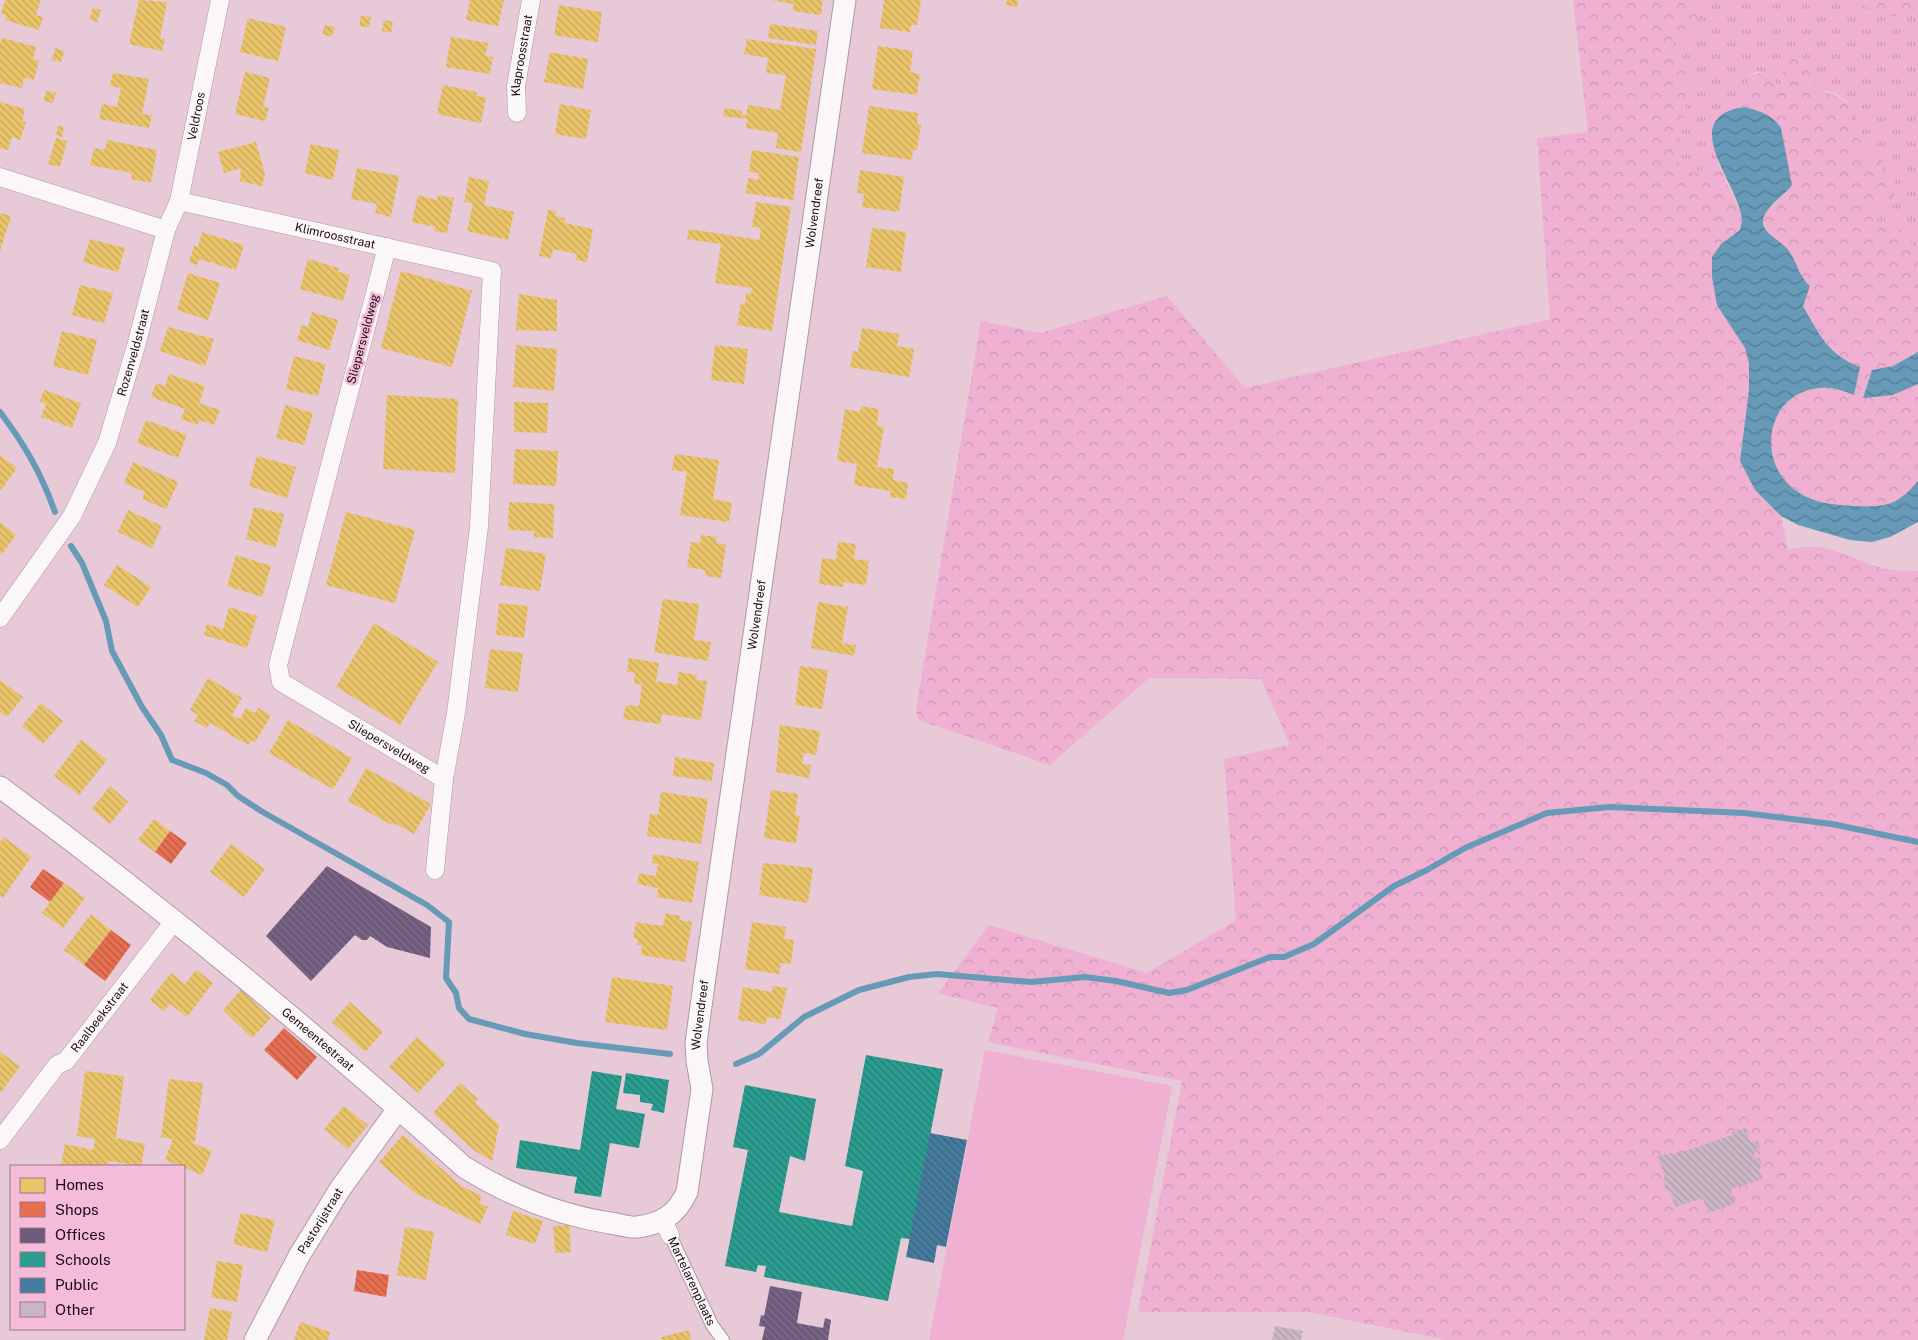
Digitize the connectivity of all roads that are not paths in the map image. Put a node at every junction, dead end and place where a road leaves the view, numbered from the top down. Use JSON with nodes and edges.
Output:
{"nodes":[{"id":1,"x":220,"y":0,"type":"edge"},
{"id":2,"x":531,"y":0,"type":"edge"},
{"id":3,"x":845,"y":0,"type":"edge"},
{"id":4,"x":517,"y":113,"type":"dead end"},
{"id":5,"x":0,"y":178,"type":"edge"},
{"id":6,"x":178,"y":201,"type":"junction"},
{"id":7,"x":166,"y":230,"type":"junction"},
{"id":8,"x":387,"y":247,"type":"junction"},
{"id":9,"x":492,"y":271,"type":"joint"},
{"id":10,"x":0,"y":618,"type":"edge"},
{"id":11,"x":444,"y":780,"type":"junction"},
{"id":12,"x":0,"y":788,"type":"edge"},
{"id":13,"x":435,"y":870,"type":"dead end"},
{"id":14,"x":175,"y":920,"type":"junction"},
{"id":15,"x":398,"y":1109,"type":"junction"},
{"id":16,"x":1,"y":1137,"type":"edge"},
{"id":17,"x":666,"y":1227,"type":"junction"},
{"id":18,"x":255,"y":1340,"type":"edge"},
{"id":19,"x":723,"y":1340,"type":"edge"}],
"edges":[{"from":1,"to":6,"type":"street","name":"Veldroos"},
{"from":2,"to":4,"type":"street","name":"Klaproosstraat"},
{"from":3,"to":17,"type":"street","name":"Wolvendreef"},
{"from":5,"to":7,"type":"street"},
{"from":6,"to":7,"type":"street","name":"Veldroos"},
{"from":6,"to":8,"type":"street","name":"Klimroosstraat"},
{"from":7,"to":10,"type":"street","name":"Rozenveldstraat"},
{"from":8,"to":9,"type":"street","name":"Klimroosstraat"},
{"from":8,"to":11,"type":"street","name":"Sliepersveldweg"},
{"from":9,"to":11,"type":"street","name":"Sliepersveldweg"},
{"from":11,"to":13,"type":"street"},
{"from":12,"to":14,"type":"street","name":"Gemeentestraat"},
{"from":14,"to":15,"type":"street","name":"Gemeentestraat"},
{"from":14,"to":16,"type":"street","name":"Raalbeekstraat"},
{"from":15,"to":17,"type":"street","name":"Gemeentestraat"},
{"from":15,"to":18,"type":"street","name":"Pastorijstraat"},
{"from":17,"to":19,"type":"street","name":"Martelarenplaats"}]}
